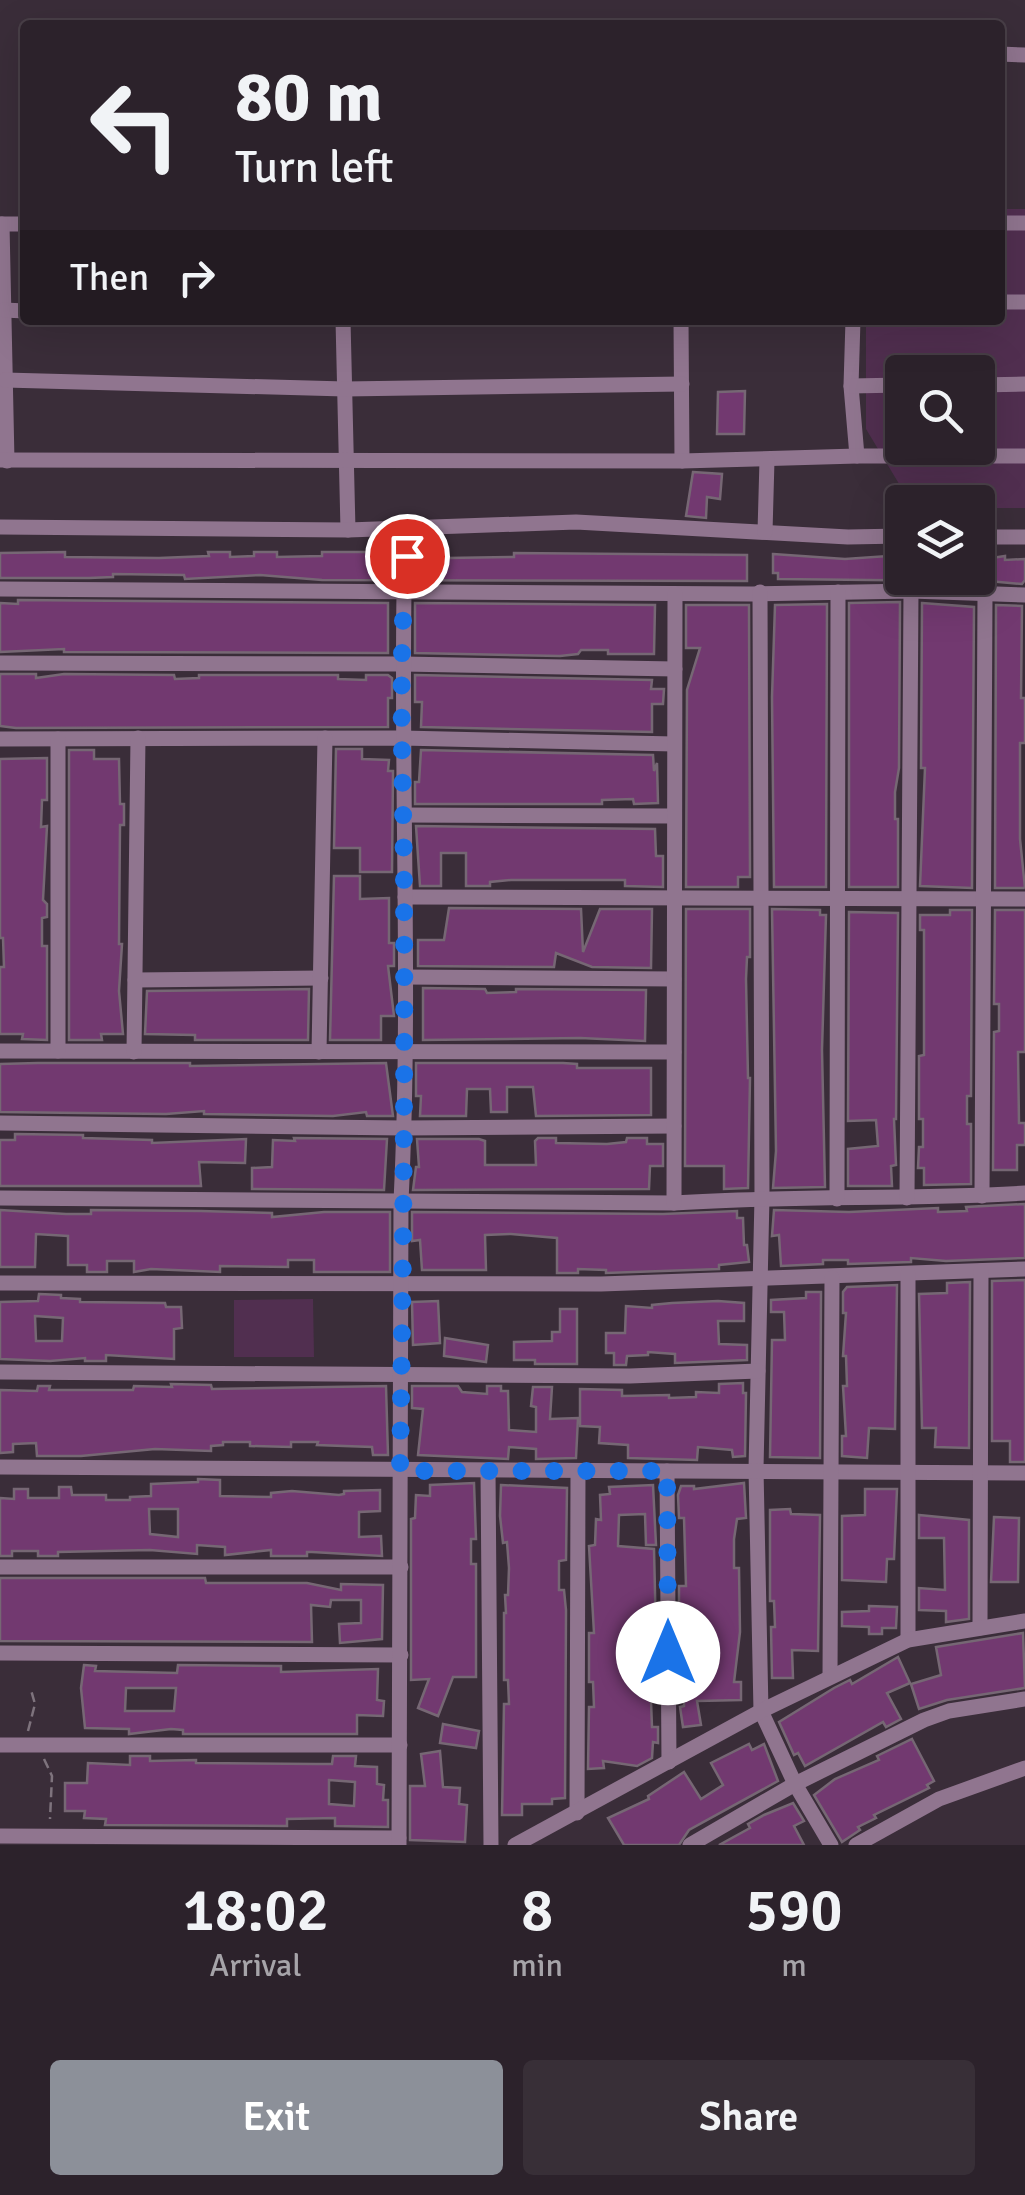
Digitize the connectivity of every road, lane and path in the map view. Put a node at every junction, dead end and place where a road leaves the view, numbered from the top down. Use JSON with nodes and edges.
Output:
{"nodes":[{"id":1,"x":1,"y":224,"type":"edge"},
{"id":2,"x":4,"y":310,"type":"junction"},
{"id":3,"x":20,"y":310,"type":"edge"},
{"id":4,"x":343,"y":325,"type":"edge"},
{"id":5,"x":682,"y":325,"type":"edge"},
{"id":6,"x":853,"y":325,"type":"edge"},
{"id":7,"x":5,"y":380,"type":"junction"},
{"id":8,"x":682,"y":384,"type":"junction"},
{"id":9,"x":1025,"y":384,"type":"edge"},
{"id":10,"x":995,"y":385,"type":"edge"},
{"id":11,"x":851,"y":386,"type":"junction"},
{"id":12,"x":885,"y":386,"type":"edge"},
{"id":13,"x":345,"y":389,"type":"junction"},
{"id":14,"x":857,"y":456,"type":"junction"},
{"id":15,"x":1025,"y":456,"type":"edge"},
{"id":16,"x":3,"y":460,"type":"edge"},
{"id":17,"x":767,"y":460,"type":"junction"},
{"id":18,"x":682,"y":461,"type":"junction"},
{"id":19,"x":348,"y":462,"type":"junction"},
{"id":20,"x":0,"y":528,"type":"edge"},
{"id":21,"x":348,"y":530,"type":"junction"},
{"id":22,"x":765,"y":532,"type":"junction"},
{"id":23,"x":885,"y":536,"type":"edge"},
{"id":24,"x":995,"y":537,"type":"edge"},
{"id":25,"x":1025,"y":537,"type":"edge"},
{"id":26,"x":407,"y":556,"type":"dead end"},
{"id":27,"x":0,"y":590,"type":"edge"},
{"id":28,"x":885,"y":591,"type":"edge"},
{"id":29,"x":404,"y":592,"type":"junction"},
{"id":30,"x":760,"y":592,"type":"junction"},
{"id":31,"x":838,"y":592,"type":"junction"},
{"id":32,"x":675,"y":594,"type":"junction"},
{"id":33,"x":995,"y":594,"type":"edge"},
{"id":34,"x":911,"y":595,"type":"edge"},
{"id":35,"x":985,"y":595,"type":"edge"},
{"id":36,"x":1025,"y":595,"type":"edge"},
{"id":37,"x":0,"y":663,"type":"edge"},
{"id":38,"x":403,"y":664,"type":"junction"},
{"id":39,"x":675,"y":670,"type":"junction"},
{"id":40,"x":138,"y":738,"type":"junction"},
{"id":41,"x":324,"y":738,"type":"junction"},
{"id":42,"x":402,"y":738,"type":"junction"},
{"id":43,"x":0,"y":739,"type":"edge"},
{"id":44,"x":58,"y":739,"type":"junction"},
{"id":45,"x":674,"y":744,"type":"junction"},
{"id":46,"x":403,"y":815,"type":"junction"},
{"id":47,"x":674,"y":816,"type":"junction"},
{"id":48,"x":763,"y":896,"type":"junction"},
{"id":49,"x":404,"y":897,"type":"junction"},
{"id":50,"x":674,"y":898,"type":"junction"},
{"id":51,"x":837,"y":898,"type":"junction"},
{"id":52,"x":1025,"y":898,"type":"edge"},
{"id":53,"x":985,"y":899,"type":"junction"},
{"id":54,"x":912,"y":900,"type":"junction"},
{"id":55,"x":403,"y":977,"type":"junction"},
{"id":56,"x":321,"y":978,"type":"junction"},
{"id":57,"x":674,"y":978,"type":"junction"},
{"id":58,"x":134,"y":980,"type":"junction"},
{"id":59,"x":0,"y":1051,"type":"edge"},
{"id":60,"x":58,"y":1051,"type":"junction"},
{"id":61,"x":404,"y":1051,"type":"junction"},
{"id":62,"x":134,"y":1052,"type":"junction"},
{"id":63,"x":319,"y":1052,"type":"junction"},
{"id":64,"x":674,"y":1052,"type":"junction"},
{"id":65,"x":0,"y":1123,"type":"edge"},
{"id":66,"x":674,"y":1126,"type":"junction"},
{"id":67,"x":404,"y":1128,"type":"junction"},
{"id":68,"x":1025,"y":1193,"type":"edge"},
{"id":69,"x":982,"y":1196,"type":"junction"},
{"id":70,"x":762,"y":1197,"type":"junction"},
{"id":71,"x":0,"y":1198,"type":"edge"},
{"id":72,"x":908,"y":1198,"type":"junction"},
{"id":73,"x":837,"y":1199,"type":"junction"},
{"id":74,"x":401,"y":1201,"type":"junction"},
{"id":75,"x":674,"y":1203,"type":"junction"},
{"id":76,"x":1025,"y":1269,"type":"edge"},
{"id":77,"x":981,"y":1271,"type":"junction"},
{"id":78,"x":908,"y":1274,"type":"junction"},
{"id":79,"x":832,"y":1278,"type":"junction"},
{"id":80,"x":758,"y":1281,"type":"junction"},
{"id":81,"x":402,"y":1283,"type":"junction"},
{"id":82,"x":0,"y":1284,"type":"edge"},
{"id":83,"x":758,"y":1371,"type":"junction"},
{"id":84,"x":0,"y":1372,"type":"edge"},
{"id":85,"x":402,"y":1374,"type":"junction"},
{"id":86,"x":0,"y":1466,"type":"edge"},
{"id":87,"x":756,"y":1469,"type":"junction"},
{"id":88,"x":830,"y":1470,"type":"junction"},
{"id":89,"x":400,"y":1471,"type":"junction"},
{"id":90,"x":578,"y":1471,"type":"junction"},
{"id":91,"x":667,"y":1471,"type":"junction"},
{"id":92,"x":908,"y":1471,"type":"junction"},
{"id":93,"x":488,"y":1472,"type":"junction"},
{"id":94,"x":982,"y":1472,"type":"junction"},
{"id":95,"x":1025,"y":1473,"type":"edge"},
{"id":96,"x":0,"y":1567,"type":"edge"},
{"id":97,"x":402,"y":1567,"type":"junction"},
{"id":98,"x":1025,"y":1621,"type":"edge"},
{"id":99,"x":980,"y":1628,"type":"junction"},
{"id":100,"x":908,"y":1640,"type":"junction"},
{"id":101,"x":0,"y":1654,"type":"edge"},
{"id":102,"x":401,"y":1656,"type":"junction"},
{"id":103,"x":830,"y":1676,"type":"junction"},
{"id":104,"x":1025,"y":1700,"type":"edge"},
{"id":105,"x":761,"y":1711,"type":"junction"},
{"id":106,"x":0,"y":1745,"type":"edge"},
{"id":107,"x":400,"y":1745,"type":"junction"},
{"id":108,"x":668,"y":1762,"type":"junction"},
{"id":109,"x":1025,"y":1768,"type":"edge"},
{"id":110,"x":795,"y":1784,"type":"junction"},
{"id":111,"x":577,"y":1813,"type":"junction"},
{"id":112,"x":0,"y":1836,"type":"edge"},
{"id":113,"x":399,"y":1841,"type":"edge"},
{"id":114,"x":491,"y":1845,"type":"edge"},
{"id":115,"x":515,"y":1845,"type":"edge"},
{"id":116,"x":690,"y":1845,"type":"edge"},
{"id":117,"x":831,"y":1845,"type":"edge"},
{"id":118,"x":856,"y":1845,"type":"edge"}],
"edges":[{"from":1,"to":2,"type":"street"},
{"from":2,"to":3,"type":"street"},
{"from":2,"to":7,"type":"street"},
{"from":4,"to":13,"type":"street"},
{"from":5,"to":8,"type":"street"},
{"from":6,"to":11,"type":"street"},
{"from":7,"to":13,"type":"street"},
{"from":7,"to":16,"type":"street"},
{"from":8,"to":13,"type":"street"},
{"from":8,"to":18,"type":"street"},
{"from":9,"to":10,"type":"street"},
{"from":11,"to":12,"type":"street"},
{"from":11,"to":14,"type":"street"},
{"from":13,"to":19,"type":"street"},
{"from":14,"to":15,"type":"street"},
{"from":14,"to":17,"type":"street"},
{"from":16,"to":19,"type":"street"},
{"from":17,"to":18,"type":"street"},
{"from":17,"to":22,"type":"street"},
{"from":18,"to":19,"type":"street"},
{"from":19,"to":21,"type":"street"},
{"from":20,"to":21,"type":"street"},
{"from":21,"to":22,"type":"street"},
{"from":22,"to":23,"type":"street"},
{"from":24,"to":25,"type":"street"},
{"from":26,"to":29,"type":"path"},
{"from":27,"to":29,"type":"street"},
{"from":28,"to":31,"type":"street"},
{"from":29,"to":32,"type":"street"},
{"from":29,"to":38,"type":"street"},
{"from":30,"to":31,"type":"street"},
{"from":30,"to":32,"type":"street"},
{"from":30,"to":48,"type":"street"},
{"from":31,"to":51,"type":"street"},
{"from":32,"to":39,"type":"street"},
{"from":33,"to":36,"type":"street"},
{"from":34,"to":54,"type":"street"},
{"from":35,"to":53,"type":"street"},
{"from":37,"to":38,"type":"street"},
{"from":38,"to":39,"type":"street"},
{"from":38,"to":42,"type":"street"},
{"from":39,"to":45,"type":"street"},
{"from":40,"to":41,"type":"street"},
{"from":40,"to":44,"type":"street"},
{"from":40,"to":58,"type":"street"},
{"from":41,"to":42,"type":"street"},
{"from":41,"to":56,"type":"street"},
{"from":42,"to":45,"type":"street"},
{"from":42,"to":46,"type":"street"},
{"from":43,"to":44,"type":"street"},
{"from":44,"to":60,"type":"street"},
{"from":45,"to":47,"type":"street"},
{"from":46,"to":47,"type":"street"},
{"from":46,"to":49,"type":"street"},
{"from":47,"to":50,"type":"street"},
{"from":48,"to":50,"type":"street"},
{"from":48,"to":51,"type":"street"},
{"from":48,"to":70,"type":"street"},
{"from":49,"to":50,"type":"street"},
{"from":49,"to":55,"type":"street"},
{"from":50,"to":57,"type":"street"},
{"from":51,"to":54,"type":"street"},
{"from":51,"to":73,"type":"street"},
{"from":52,"to":53,"type":"street"},
{"from":53,"to":54,"type":"street"},
{"from":53,"to":69,"type":"street"},
{"from":54,"to":72,"type":"street"},
{"from":55,"to":57,"type":"street"},
{"from":55,"to":61,"type":"street"},
{"from":56,"to":58,"type":"street"},
{"from":56,"to":63,"type":"street"},
{"from":57,"to":64,"type":"street"},
{"from":58,"to":62,"type":"street"},
{"from":59,"to":60,"type":"street"},
{"from":60,"to":62,"type":"street"},
{"from":61,"to":63,"type":"street"},
{"from":61,"to":64,"type":"street"},
{"from":61,"to":67,"type":"street"},
{"from":62,"to":63,"type":"street"},
{"from":64,"to":66,"type":"street"},
{"from":65,"to":67,"type":"street"},
{"from":66,"to":67,"type":"street"},
{"from":66,"to":75,"type":"street"},
{"from":67,"to":74,"type":"street"},
{"from":68,"to":69,"type":"street"},
{"from":69,"to":72,"type":"street"},
{"from":70,"to":73,"type":"street"},
{"from":70,"to":75,"type":"street"},
{"from":70,"to":80,"type":"street"},
{"from":71,"to":74,"type":"street"},
{"from":72,"to":73,"type":"street"},
{"from":74,"to":75,"type":"street"},
{"from":74,"to":81,"type":"street"},
{"from":76,"to":77,"type":"street"},
{"from":77,"to":78,"type":"street"},
{"from":77,"to":94,"type":"street"},
{"from":78,"to":79,"type":"street"},
{"from":78,"to":92,"type":"street"},
{"from":79,"to":80,"type":"street"},
{"from":79,"to":88,"type":"street"},
{"from":80,"to":81,"type":"street"},
{"from":80,"to":83,"type":"street"},
{"from":81,"to":82,"type":"street"},
{"from":81,"to":85,"type":"street"},
{"from":83,"to":85,"type":"street"},
{"from":83,"to":87,"type":"street"},
{"from":84,"to":85,"type":"street"},
{"from":85,"to":89,"type":"street"},
{"from":86,"to":89,"type":"street"},
{"from":87,"to":88,"type":"street"},
{"from":87,"to":91,"type":"street"},
{"from":87,"to":105,"type":"street"},
{"from":88,"to":92,"type":"street"},
{"from":88,"to":103,"type":"street"},
{"from":89,"to":93,"type":"street"},
{"from":89,"to":97,"type":"street"},
{"from":90,"to":91,"type":"street"},
{"from":90,"to":93,"type":"street"},
{"from":90,"to":111,"type":"street"},
{"from":91,"to":108,"type":"street"},
{"from":92,"to":94,"type":"street"},
{"from":92,"to":100,"type":"street"},
{"from":93,"to":114,"type":"street"},
{"from":94,"to":95,"type":"street"},
{"from":94,"to":99,"type":"street"},
{"from":96,"to":97,"type":"street"},
{"from":97,"to":102,"type":"street"},
{"from":98,"to":99,"type":"street"},
{"from":99,"to":100,"type":"street"},
{"from":100,"to":103,"type":"street"},
{"from":101,"to":102,"type":"street"},
{"from":102,"to":107,"type":"street"},
{"from":103,"to":105,"type":"street"},
{"from":104,"to":110,"type":"street"},
{"from":105,"to":108,"type":"street"},
{"from":105,"to":110,"type":"street"},
{"from":106,"to":107,"type":"street"},
{"from":107,"to":113,"type":"street"},
{"from":108,"to":111,"type":"street"},
{"from":109,"to":118,"type":"street"},
{"from":110,"to":116,"type":"street"},
{"from":110,"to":117,"type":"street"},
{"from":111,"to":115,"type":"street"},
{"from":112,"to":113,"type":"street"}]}
